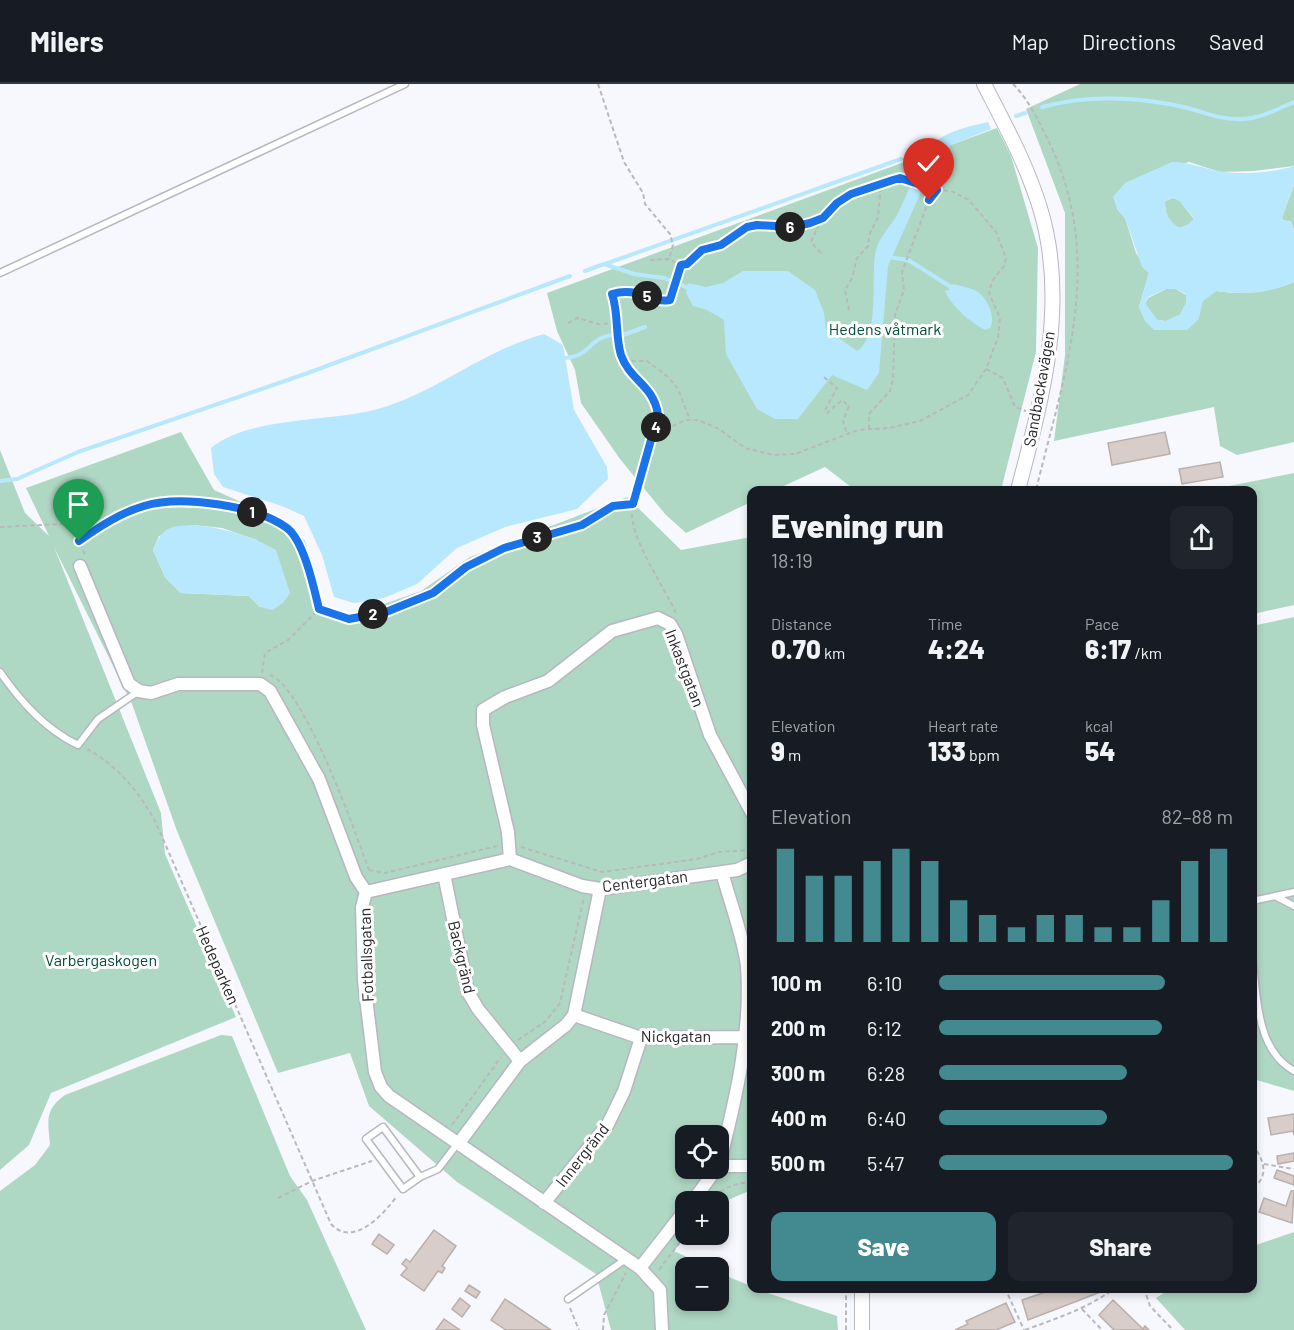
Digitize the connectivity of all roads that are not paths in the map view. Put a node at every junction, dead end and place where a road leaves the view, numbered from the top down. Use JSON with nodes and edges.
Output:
{"nodes":[{"id":1,"x":405,"y":84,"type":"edge"},
{"id":2,"x":984,"y":84,"type":"edge"},
{"id":3,"x":0,"y":273,"type":"edge"},
{"id":4,"x":1019,"y":486,"type":"edge"},
{"id":5,"x":80,"y":566,"type":"dead end"},
{"id":6,"x":0,"y":672,"type":"edge"},
{"id":7,"x":139,"y":691,"type":"junction"},
{"id":8,"x":747,"y":804,"type":"edge"},
{"id":9,"x":509,"y":853,"type":"junction"},
{"id":10,"x":747,"y":865,"type":"edge"},
{"id":11,"x":722,"y":872,"type":"junction"},
{"id":12,"x":444,"y":874,"type":"junction"},
{"id":13,"x":600,"y":889,"type":"junction"},
{"id":14,"x":366,"y":892,"type":"junction"},
{"id":15,"x":1294,"y":892,"type":"edge"},
{"id":16,"x":1274,"y":896,"type":"junction"},
{"id":17,"x":1257,"y":899,"type":"edge"},
{"id":18,"x":1294,"y":906,"type":"edge"},
{"id":19,"x":1257,"y":1003,"type":"edge"},
{"id":20,"x":574,"y":1016,"type":"junction"},
{"id":21,"x":745,"y":1037,"type":"junction"},
{"id":22,"x":641,"y":1038,"type":"junction"},
{"id":23,"x":520,"y":1061,"type":"junction"},
{"id":24,"x":1294,"y":1071,"type":"edge"},
{"id":25,"x":728,"y":1125,"type":"edge"},
{"id":26,"x":459,"y":1143,"type":"junction"},
{"id":27,"x":747,"y":1166,"type":"edge"},
{"id":28,"x":729,"y":1167,"type":"edge"},
{"id":29,"x":420,"y":1177,"type":"junction"},
{"id":30,"x":544,"y":1203,"type":"junction"},
{"id":31,"x":675,"y":1223,"type":"edge"},
{"id":32,"x":622,"y":1263,"type":"junction"},
{"id":33,"x":637,"y":1273,"type":"junction"},
{"id":34,"x":862,"y":1293,"type":"edge"},
{"id":35,"x":568,"y":1299,"type":"road end"},
{"id":36,"x":662,"y":1330,"type":"edge"},
{"id":37,"x":862,"y":1330,"type":"edge"}],
"edges":[{"from":1,"to":3,"type":"lane"},
{"from":2,"to":4,"type":"street","name":"Sandbackavägen"},
{"from":5,"to":7,"type":"street"},
{"from":6,"to":7,"type":"lane"},
{"from":7,"to":14,"type":"street","name":"Fotballsgatan"},
{"from":8,"to":9,"type":"street","name":"Inkastgatan"},
{"from":9,"to":12,"type":"street"},
{"from":9,"to":13,"type":"street","name":"Centergatan"},
{"from":10,"to":11,"type":"street","name":"Centergatan"},
{"from":11,"to":13,"type":"street","name":"Centergatan"},
{"from":11,"to":21,"type":"street"},
{"from":12,"to":14,"type":"street"},
{"from":12,"to":23,"type":"street","name":"Backgränd"},
{"from":13,"to":20,"type":"street"},
{"from":14,"to":26,"type":"street","name":"Fotballsgatan"},
{"from":15,"to":16,"type":"lane"},
{"from":16,"to":17,"type":"lane"},
{"from":16,"to":18,"type":"lane"},
{"from":19,"to":24,"type":"lane"},
{"from":20,"to":22,"type":"street","name":"Nickgatan"},
{"from":20,"to":23,"type":"street"},
{"from":21,"to":22,"type":"street","name":"Nickgatan"},
{"from":21,"to":25,"type":"street"},
{"from":22,"to":30,"type":"street","name":"Innergränd"},
{"from":23,"to":26,"type":"street"},
{"from":26,"to":29,"type":"lane"},
{"from":26,"to":30,"type":"street","name":"Fotballsgatan"},
{"from":27,"to":28,"type":"street"},
{"from":29,"to":29,"type":"lane"},
{"from":30,"to":32,"type":"street","name":"Fotballsgatan"},
{"from":31,"to":33,"type":"street"},
{"from":32,"to":33,"type":"street","name":"Fotballsgatan"},
{"from":32,"to":35,"type":"lane"},
{"from":33,"to":36,"type":"street","name":"Fotballsgatan"},
{"from":34,"to":37,"type":"street"}]}
